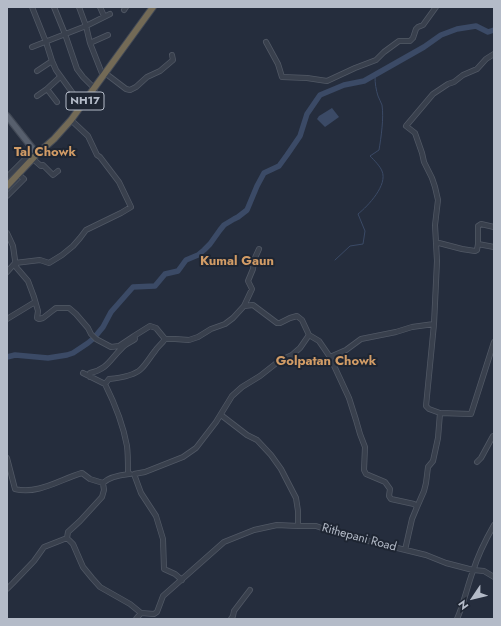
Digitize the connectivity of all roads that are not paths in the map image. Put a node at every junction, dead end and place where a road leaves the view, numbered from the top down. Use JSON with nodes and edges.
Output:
{"nodes":[{"id":1,"x":32,"y":7,"type":"edge"},
{"id":2,"x":54,"y":7,"type":"edge"},
{"id":3,"x":79,"y":7,"type":"edge"},
{"id":4,"x":100,"y":7,"type":"edge"},
{"id":5,"x":436,"y":7,"type":"edge"},
{"id":6,"x":151,"y":8,"type":"edge"},
{"id":7,"x":110,"y":14,"type":"dead end"},
{"id":8,"x":104,"y":16,"type":"junction"},
{"id":9,"x":86,"y":26,"type":"junction"},
{"id":10,"x":65,"y":34,"type":"junction"},
{"id":11,"x":108,"y":35,"type":"dead end"},
{"id":12,"x":46,"y":42,"type":"junction"},
{"id":13,"x":266,"y":42,"type":"dead end"},
{"id":14,"x":90,"y":43,"type":"junction"},
{"id":15,"x":32,"y":47,"type":"dead end"},
{"id":16,"x":494,"y":54,"type":"edge"},
{"id":17,"x":172,"y":55,"type":"dead end"},
{"id":18,"x":52,"y":61,"type":"junction"},
{"id":19,"x":37,"y":71,"type":"dead end"},
{"id":20,"x":104,"y":74,"type":"junction"},
{"id":21,"x":60,"y":77,"type":"junction"},
{"id":22,"x":47,"y":89,"type":"junction"},
{"id":23,"x":95,"y":89,"type":"junction"},
{"id":24,"x":37,"y":96,"type":"dead end"},
{"id":25,"x":57,"y":102,"type":"dead end"},
{"id":26,"x":82,"y":106,"type":"junction"},
{"id":27,"x":7,"y":116,"type":"edge"},
{"id":28,"x":71,"y":120,"type":"junction"},
{"id":29,"x":35,"y":154,"type":"junction"},
{"id":30,"x":58,"y":171,"type":"dead end"},
{"id":31,"x":18,"y":174,"type":"junction"},
{"id":32,"x":7,"y":177,"type":"edge"},
{"id":33,"x":7,"y":186,"type":"edge"},
{"id":34,"x":7,"y":196,"type":"edge"},
{"id":35,"x":494,"y":227,"type":"edge"},
{"id":36,"x":7,"y":233,"type":"edge"},
{"id":37,"x":436,"y":244,"type":"junction"},
{"id":38,"x":478,"y":244,"type":"junction"},
{"id":39,"x":494,"y":247,"type":"edge"},
{"id":40,"x":259,"y":248,"type":"dead end"},
{"id":41,"x":15,"y":263,"type":"junction"},
{"id":42,"x":7,"y":272,"type":"edge"},
{"id":43,"x":35,"y":302,"type":"junction"},
{"id":44,"x":244,"y":306,"type":"junction"},
{"id":45,"x":7,"y":319,"type":"edge"},
{"id":46,"x":434,"y":324,"type":"junction"},
{"id":47,"x":309,"y":335,"type":"junction"},
{"id":48,"x":134,"y":336,"type":"junction"},
{"id":49,"x":165,"y":339,"type":"junction"},
{"id":50,"x":494,"y":342,"type":"edge"},
{"id":51,"x":330,"y":357,"type":"junction"},
{"id":52,"x":83,"y":373,"type":"dead end"},
{"id":53,"x":90,"y":376,"type":"junction"},
{"id":54,"x":105,"y":384,"type":"junction"},
{"id":55,"x":440,"y":413,"type":"junction"},
{"id":56,"x":221,"y":415,"type":"junction"},
{"id":57,"x":494,"y":436,"type":"edge"},
{"id":58,"x":7,"y":458,"type":"edge"},
{"id":59,"x":476,"y":462,"type":"dead end"},
{"id":60,"x":131,"y":474,"type":"junction"},
{"id":61,"x":103,"y":484,"type":"junction"},
{"id":62,"x":417,"y":507,"type":"junction"},
{"id":63,"x":494,"y":524,"type":"edge"},
{"id":64,"x":298,"y":526,"type":"junction"},
{"id":65,"x":67,"y":538,"type":"junction"},
{"id":66,"x":405,"y":550,"type":"junction"},
{"id":67,"x":473,"y":570,"type":"junction"},
{"id":68,"x":494,"y":577,"type":"edge"},
{"id":69,"x":182,"y":580,"type":"junction"},
{"id":70,"x":7,"y":588,"type":"edge"},
{"id":71,"x":250,"y":590,"type":"dead end"},
{"id":72,"x":141,"y":613,"type":"junction"},
{"id":73,"x":136,"y":619,"type":"edge"},
{"id":74,"x":231,"y":619,"type":"edge"},
{"id":75,"x":457,"y":619,"type":"edge"}],
"edges":[{"from":1,"to":12,"type":"street"},
{"from":2,"to":10,"type":"street"},
{"from":3,"to":9,"type":"street"},
{"from":4,"to":8,"type":"street"},
{"from":5,"to":13,"type":"street"},
{"from":6,"to":20,"type":"highway","number":"NH17"},
{"from":7,"to":8,"type":"street"},
{"from":8,"to":9,"type":"street"},
{"from":9,"to":10,"type":"street"},
{"from":9,"to":14,"type":"street"},
{"from":10,"to":12,"type":"street"},
{"from":10,"to":23,"type":"street"},
{"from":11,"to":14,"type":"street"},
{"from":12,"to":15,"type":"street"},
{"from":12,"to":18,"type":"street"},
{"from":14,"to":20,"type":"street"},
{"from":16,"to":37,"type":"street"},
{"from":17,"to":20,"type":"street"},
{"from":18,"to":19,"type":"street"},
{"from":18,"to":21,"type":"street"},
{"from":20,"to":23,"type":"highway","number":"NH17"},
{"from":21,"to":22,"type":"street"},
{"from":21,"to":26,"type":"street"},
{"from":22,"to":24,"type":"street"},
{"from":22,"to":25,"type":"street"},
{"from":23,"to":26,"type":"highway","number":"NH17"},
{"from":26,"to":28,"type":"highway","number":"NH17"},
{"from":27,"to":29,"type":"main road"},
{"from":28,"to":29,"type":"highway","number":"NH17"},
{"from":28,"to":41,"type":"street"},
{"from":29,"to":30,"type":"street"},
{"from":29,"to":31,"type":"highway","number":"NH17"},
{"from":29,"to":32,"type":"street"},
{"from":31,"to":33,"type":"highway","number":"NH17"},
{"from":31,"to":34,"type":"street"},
{"from":35,"to":38,"type":"street"},
{"from":36,"to":41,"type":"street"},
{"from":37,"to":38,"type":"street"},
{"from":37,"to":46,"type":"street"},
{"from":38,"to":39,"type":"street"},
{"from":40,"to":44,"type":"street"},
{"from":41,"to":42,"type":"street"},
{"from":41,"to":43,"type":"street"},
{"from":43,"to":45,"type":"street"},
{"from":43,"to":48,"type":"street"},
{"from":44,"to":47,"type":"street"},
{"from":44,"to":49,"type":"street"},
{"from":46,"to":51,"type":"street"},
{"from":46,"to":55,"type":"street"},
{"from":47,"to":51,"type":"street"},
{"from":47,"to":56,"type":"street"},
{"from":48,"to":49,"type":"street"},
{"from":48,"to":53,"type":"street"},
{"from":49,"to":54,"type":"street"},
{"from":50,"to":55,"type":"street"},
{"from":51,"to":62,"type":"street"},
{"from":52,"to":53,"type":"street"},
{"from":53,"to":54,"type":"street"},
{"from":54,"to":60,"type":"street"},
{"from":55,"to":62,"type":"street"},
{"from":56,"to":60,"type":"street"},
{"from":56,"to":64,"type":"street"},
{"from":57,"to":59,"type":"street"},
{"from":58,"to":61,"type":"street"},
{"from":60,"to":61,"type":"street"},
{"from":60,"to":69,"type":"street"},
{"from":61,"to":65,"type":"street"},
{"from":62,"to":66,"type":"street"},
{"from":63,"to":67,"type":"street"},
{"from":64,"to":66,"type":"street","name":"Rithepani Road"},
{"from":64,"to":69,"type":"street","name":"Rithepani Road"},
{"from":65,"to":70,"type":"street"},
{"from":65,"to":72,"type":"street"},
{"from":66,"to":67,"type":"street","name":"Rithepani Road"},
{"from":67,"to":68,"type":"street","name":"Rithepani Road"},
{"from":67,"to":75,"type":"street"},
{"from":69,"to":72,"type":"street","name":"Rithepani Road"},
{"from":71,"to":74,"type":"street"},
{"from":72,"to":73,"type":"street"}]}
